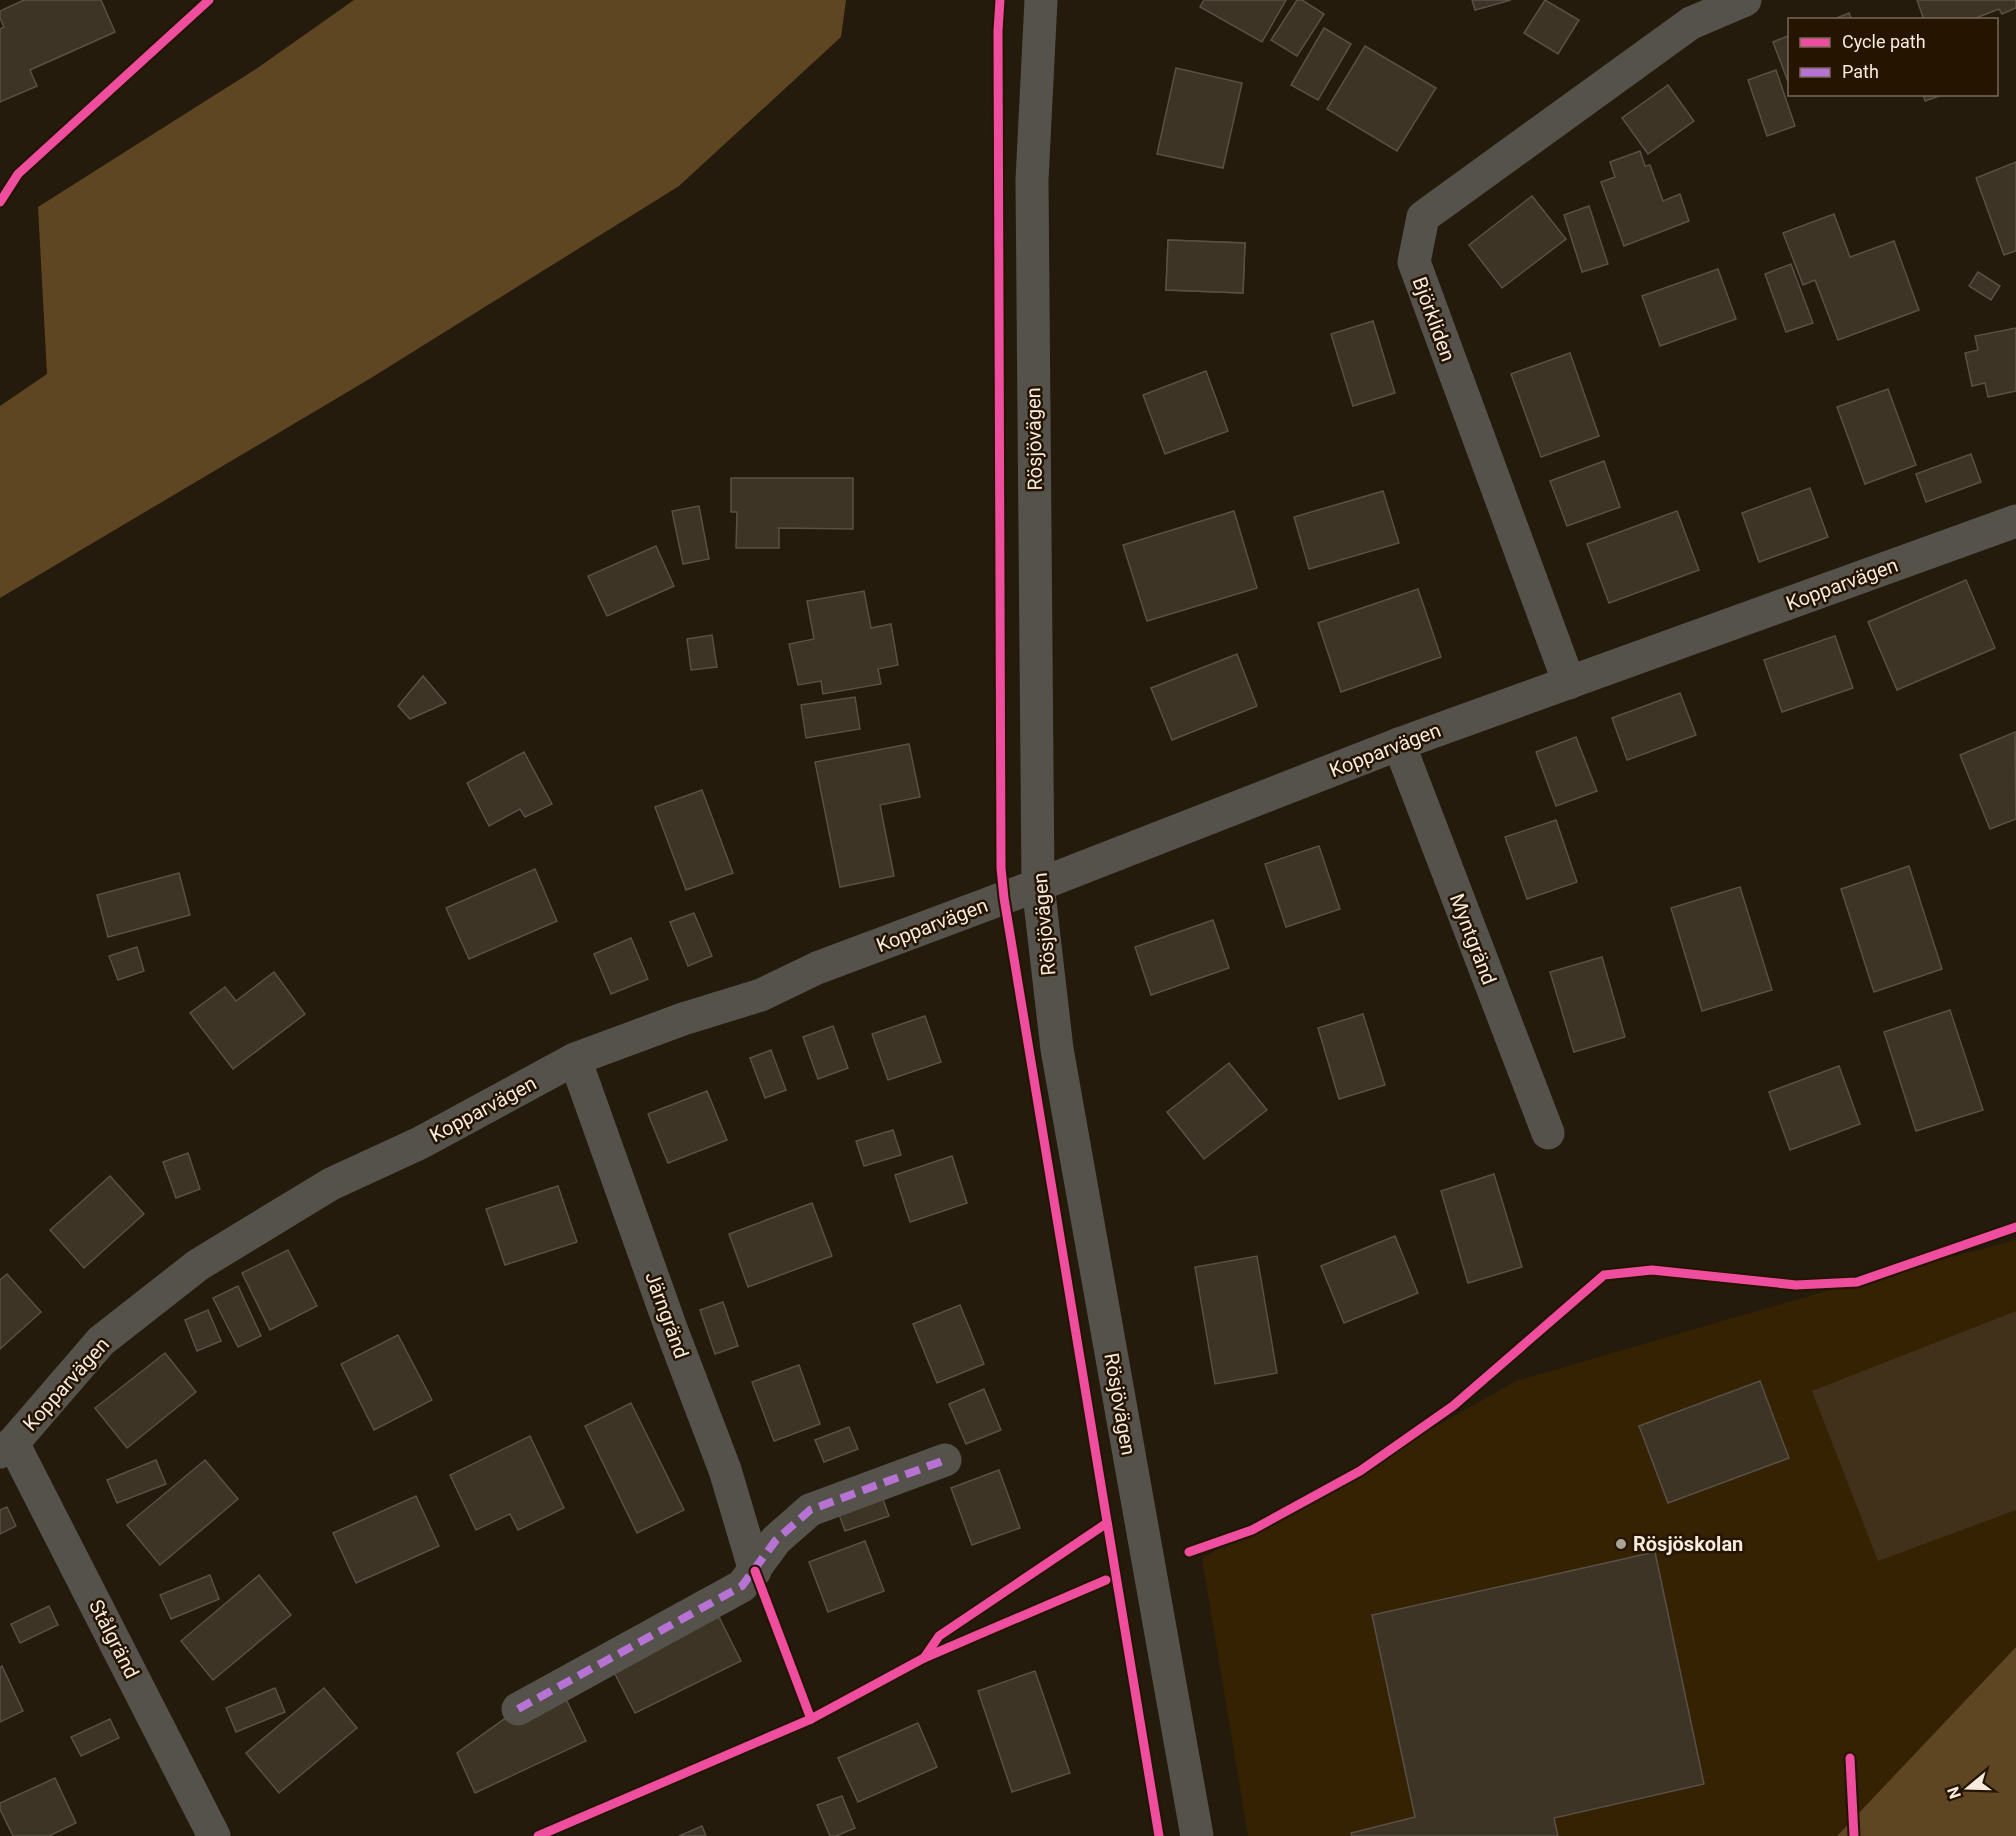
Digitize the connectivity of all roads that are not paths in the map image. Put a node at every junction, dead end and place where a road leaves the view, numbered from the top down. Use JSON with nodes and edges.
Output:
{"nodes":[{"id":1,"x":1041,"y":0,"type":"edge"},
{"id":2,"x":1745,"y":0,"type":"edge"},
{"id":3,"x":2016,"y":521,"type":"edge"},
{"id":4,"x":1569,"y":682,"type":"junction"},
{"id":5,"x":1399,"y":744,"type":"junction"},
{"id":6,"x":1038,"y":885,"type":"junction"},
{"id":7,"x":575,"y":1059,"type":"junction"},
{"id":8,"x":1548,"y":1133,"type":"dead end"},
{"id":9,"x":6,"y":1447,"type":"edge"},
{"id":10,"x":945,"y":1460,"type":"dead end"},
{"id":11,"x":755,"y":1571,"type":"junction"},
{"id":12,"x":518,"y":1709,"type":"dead end"},
{"id":13,"x":214,"y":1836,"type":"edge"},
{"id":14,"x":1197,"y":1836,"type":"edge"}],
"edges":[{"from":1,"to":6,"type":"street","name":"Rösjövägen"},
{"from":2,"to":4,"type":"street","name":"Björkliden"},
{"from":3,"to":4,"type":"street","name":"Kopparvägen"},
{"from":4,"to":5,"type":"street","name":"Kopparvägen"},
{"from":5,"to":6,"type":"street","name":"Kopparvägen"},
{"from":5,"to":8,"type":"street","name":"Myntgränd"},
{"from":6,"to":7,"type":"street","name":"Kopparvägen"},
{"from":6,"to":14,"type":"street","name":"Rösjövägen"},
{"from":7,"to":9,"type":"street","name":"Kopparvägen"},
{"from":7,"to":11,"type":"street","name":"Järngränd"},
{"from":9,"to":13,"type":"street","name":"Stålgränd"},
{"from":10,"to":11,"type":"street"},
{"from":11,"to":12,"type":"street"}]}
